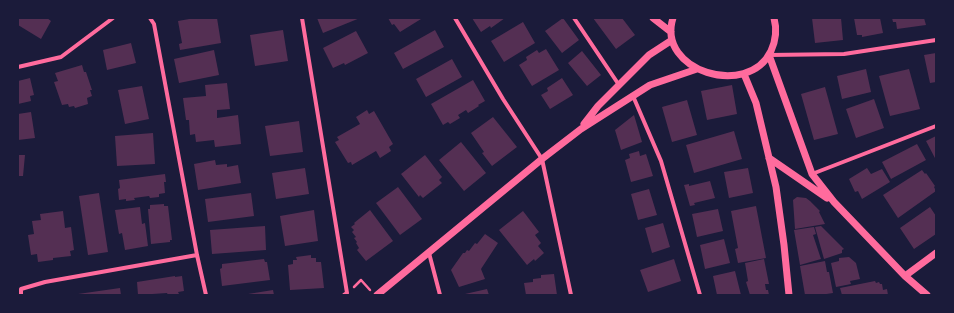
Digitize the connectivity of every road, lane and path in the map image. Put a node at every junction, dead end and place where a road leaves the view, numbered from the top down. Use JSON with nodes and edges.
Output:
{"nodes":[{"id":1,"x":113,"y":18,"type":"edge"},
{"id":2,"x":150,"y":18,"type":"edge"},
{"id":3,"x":302,"y":18,"type":"edge"},
{"id":4,"x":455,"y":18,"type":"edge"},
{"id":5,"x":574,"y":18,"type":"edge"},
{"id":6,"x":653,"y":18,"type":"edge"},
{"id":7,"x":673,"y":18,"type":"edge"},
{"id":8,"x":775,"y":20,"type":"edge"},
{"id":9,"x":671,"y":32,"type":"junction"},
{"id":10,"x":672,"y":40,"type":"junction"},
{"id":11,"x":936,"y":40,"type":"edge"},
{"id":12,"x":769,"y":55,"type":"junction"},
{"id":13,"x":18,"y":67,"type":"edge"},
{"id":14,"x":698,"y":69,"type":"junction"},
{"id":15,"x":744,"y":74,"type":"junction"},
{"id":16,"x":619,"y":85,"type":"junction"},
{"id":17,"x":632,"y":96,"type":"junction"},
{"id":18,"x":936,"y":126,"type":"edge"},
{"id":19,"x":581,"y":129,"type":"junction"},
{"id":20,"x":769,"y":158,"type":"junction"},
{"id":21,"x":542,"y":159,"type":"junction"},
{"id":22,"x":812,"y":174,"type":"junction"},
{"id":23,"x":834,"y":202,"type":"junction"},
{"id":24,"x":429,"y":253,"type":"junction"},
{"id":25,"x":936,"y":254,"type":"edge"},
{"id":26,"x":197,"y":255,"type":"junction"},
{"id":27,"x":906,"y":276,"type":"junction"},
{"id":28,"x":345,"y":294,"type":"edge"},
{"id":29,"x":21,"y":295,"type":"edge"},
{"id":30,"x":206,"y":295,"type":"edge"},
{"id":31,"x":377,"y":295,"type":"edge"},
{"id":32,"x":440,"y":295,"type":"edge"},
{"id":33,"x":571,"y":295,"type":"edge"},
{"id":34,"x":700,"y":295,"type":"edge"},
{"id":35,"x":790,"y":295,"type":"edge"},
{"id":36,"x":928,"y":295,"type":"edge"}],
"edges":[{"from":1,"to":13,"type":"street"},
{"from":2,"to":26,"type":"street"},
{"from":3,"to":28,"type":"street"},
{"from":4,"to":21,"type":"street"},
{"from":5,"to":16,"type":"street"},
{"from":6,"to":9,"type":"street"},
{"from":7,"to":9,"type":"street"},
{"from":8,"to":12,"type":"street"},
{"from":9,"to":10,"type":"street"},
{"from":10,"to":14,"type":"street"},
{"from":10,"to":16,"type":"street"},
{"from":11,"to":12,"type":"street"},
{"from":12,"to":15,"type":"street"},
{"from":12,"to":22,"type":"street"},
{"from":14,"to":15,"type":"street"},
{"from":14,"to":17,"type":"street"},
{"from":15,"to":20,"type":"street"},
{"from":16,"to":19,"type":"street"},
{"from":17,"to":19,"type":"street"},
{"from":17,"to":34,"type":"street"},
{"from":18,"to":22,"type":"street"},
{"from":19,"to":21,"type":"street"},
{"from":20,"to":23,"type":"street"},
{"from":20,"to":35,"type":"street"},
{"from":21,"to":24,"type":"street"},
{"from":21,"to":33,"type":"street"},
{"from":22,"to":23,"type":"street"},
{"from":23,"to":27,"type":"street"},
{"from":24,"to":31,"type":"street"},
{"from":24,"to":32,"type":"street"},
{"from":25,"to":27,"type":"street"},
{"from":26,"to":29,"type":"street"},
{"from":26,"to":30,"type":"street"},
{"from":27,"to":36,"type":"street"}]}
